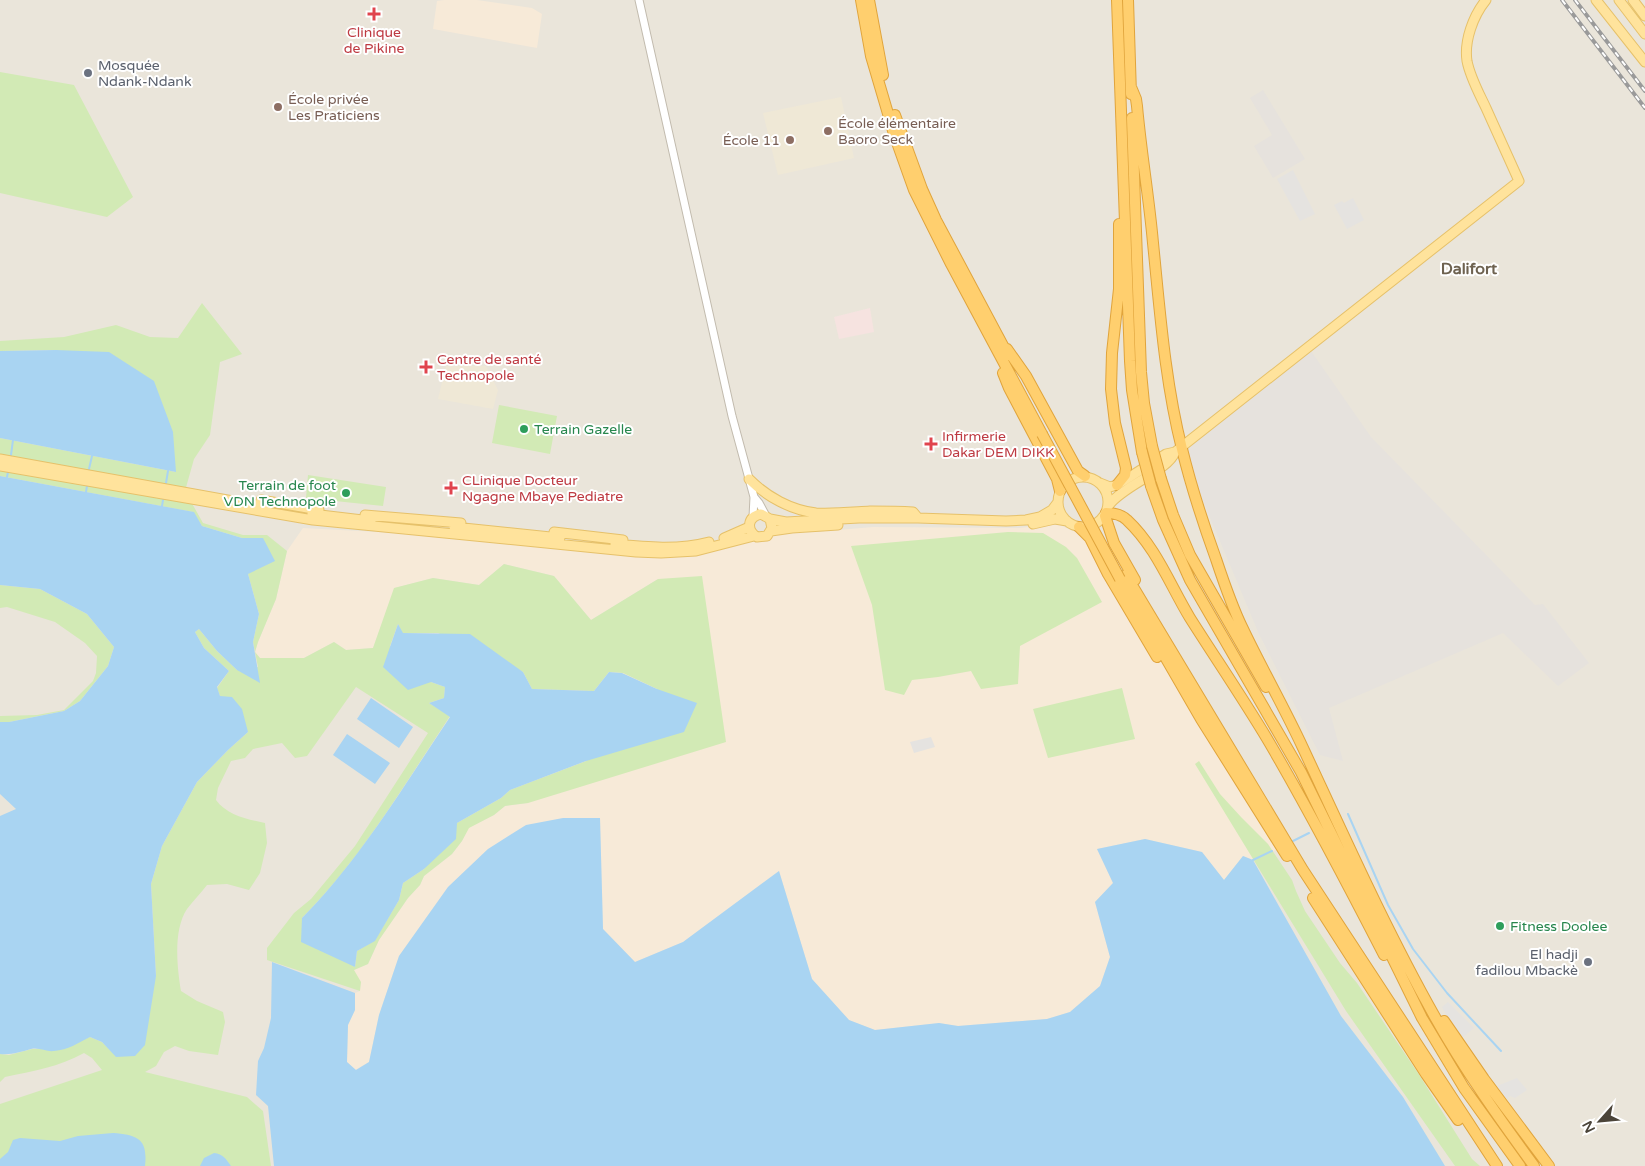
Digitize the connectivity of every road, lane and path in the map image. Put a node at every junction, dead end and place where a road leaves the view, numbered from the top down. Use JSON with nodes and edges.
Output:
{"nodes":[{"id":1,"x":639,"y":0,"type":"edge"},
{"id":2,"x":861,"y":0,"type":"edge"},
{"id":3,"x":869,"y":0,"type":"edge"},
{"id":4,"x":1117,"y":0,"type":"edge"},
{"id":5,"x":1128,"y":0,"type":"edge"},
{"id":6,"x":1486,"y":0,"type":"edge"},
{"id":7,"x":1596,"y":0,"type":"edge"},
{"id":8,"x":1620,"y":0,"type":"edge"},
{"id":9,"x":1633,"y":0,"type":"edge"},
{"id":10,"x":1645,"y":16,"type":"edge"},
{"id":11,"x":1645,"y":34,"type":"edge"},
{"id":12,"x":1645,"y":62,"type":"edge"},
{"id":13,"x":1131,"y":87,"type":"junction"},
{"id":14,"x":1124,"y":184,"type":"junction"},
{"id":15,"x":994,"y":338,"type":"junction"},
{"id":16,"x":1178,"y":450,"type":"junction"},
{"id":17,"x":0,"y":459,"type":"edge"},
{"id":18,"x":0,"y":466,"type":"edge"},
{"id":19,"x":1085,"y":476,"type":"junction"},
{"id":20,"x":749,"y":479,"type":"junction"},
{"id":21,"x":1099,"y":482,"type":"junction"},
{"id":22,"x":1117,"y":485,"type":"junction"},
{"id":23,"x":1060,"y":491,"type":"junction"},
{"id":24,"x":754,"y":497,"type":"junction"},
{"id":25,"x":214,"y":498,"type":"junction"},
{"id":26,"x":1058,"y":502,"type":"junction"},
{"id":27,"x":1107,"y":511,"type":"junction"},
{"id":28,"x":816,"y":513,"type":"junction"},
{"id":29,"x":753,"y":517,"type":"junction"},
{"id":30,"x":768,"y":517,"type":"junction"},
{"id":31,"x":918,"y":518,"type":"junction"},
{"id":32,"x":794,"y":521,"type":"junction"},
{"id":33,"x":1067,"y":522,"type":"junction"},
{"id":34,"x":484,"y":524,"type":"junction"},
{"id":35,"x":749,"y":527,"type":"junction"},
{"id":36,"x":1079,"y":527,"type":"junction"},
{"id":37,"x":504,"y":531,"type":"junction"},
{"id":38,"x":771,"y":531,"type":"junction"},
{"id":39,"x":754,"y":536,"type":"junction"},
{"id":40,"x":661,"y":547,"type":"junction"},
{"id":41,"x":1205,"y":716,"type":"junction"},
{"id":42,"x":1312,"y":766,"type":"junction"},
{"id":43,"x":1408,"y":968,"type":"junction"},
{"id":44,"x":1422,"y":1018,"type":"junction"},
{"id":45,"x":1489,"y":1166,"type":"edge"},
{"id":46,"x":1497,"y":1166,"type":"edge"},
{"id":47,"x":1520,"y":1166,"type":"edge"},
{"id":48,"x":1534,"y":1166,"type":"edge"},
{"id":49,"x":1549,"y":1166,"type":"edge"}],
"edges":[{"from":1,"to":20,"type":"street"},
{"from":2,"to":15,"type":"highway"},
{"from":3,"to":15,"type":"highway"},
{"from":4,"to":14,"type":"highway"},
{"from":5,"to":13,"type":"highway"},
{"from":6,"to":16,"type":"main road"},
{"from":7,"to":12,"type":"main road"},
{"from":8,"to":11,"type":"main road"},
{"from":9,"to":10,"type":"main road"},
{"from":13,"to":16,"type":"highway"},
{"from":13,"to":42,"type":"highway","bridge":true},
{"from":14,"to":22,"type":"highway"},
{"from":14,"to":44,"type":"highway","bridge":true},
{"from":15,"to":19,"type":"highway"},
{"from":15,"to":23,"type":"highway"},
{"from":15,"to":41,"type":"highway"},
{"from":16,"to":22,"type":"main road"},
{"from":16,"to":27,"type":"main road"},
{"from":16,"to":42,"type":"highway"},
{"from":17,"to":25,"type":"main road"},
{"from":18,"to":39,"type":"main road"},
{"from":19,"to":21,"type":"main road"},
{"from":19,"to":23,"type":"main road"},
{"from":20,"to":24,"type":"street"},
{"from":20,"to":28,"type":"main road"},
{"from":21,"to":22,"type":"main road"},
{"from":21,"to":27,"type":"main road"},
{"from":23,"to":26,"type":"main road"},
{"from":24,"to":29,"type":"street"},
{"from":24,"to":30,"type":"street"},
{"from":25,"to":34,"type":"main road"},
{"from":25,"to":37,"type":"main road"},
{"from":26,"to":31,"type":"main road"},
{"from":26,"to":33,"type":"main road"},
{"from":27,"to":36,"type":"main road"},
{"from":27,"to":41,"type":"highway"},
{"from":27,"to":44,"type":"highway"},
{"from":28,"to":31,"type":"main road"},
{"from":28,"to":32,"type":"main road"},
{"from":29,"to":30,"type":"main road"},
{"from":29,"to":35,"type":"main road"},
{"from":30,"to":32,"type":"main road"},
{"from":30,"to":38,"type":"main road"},
{"from":31,"to":32,"type":"main road"},
{"from":33,"to":36,"type":"main road"},
{"from":33,"to":38,"type":"main road"},
{"from":34,"to":37,"type":"main road"},
{"from":34,"to":40,"type":"main road"},
{"from":35,"to":39,"type":"main road"},
{"from":35,"to":40,"type":"main road"},
{"from":36,"to":41,"type":"highway"},
{"from":37,"to":40,"type":"main road"},
{"from":38,"to":39,"type":"main road"},
{"from":41,"to":45,"type":"highway"},
{"from":41,"to":46,"type":"highway"},
{"from":42,"to":43,"type":"highway"},
{"from":43,"to":48,"type":"highway"},
{"from":43,"to":49,"type":"highway"},
{"from":44,"to":47,"type":"highway"}]}
